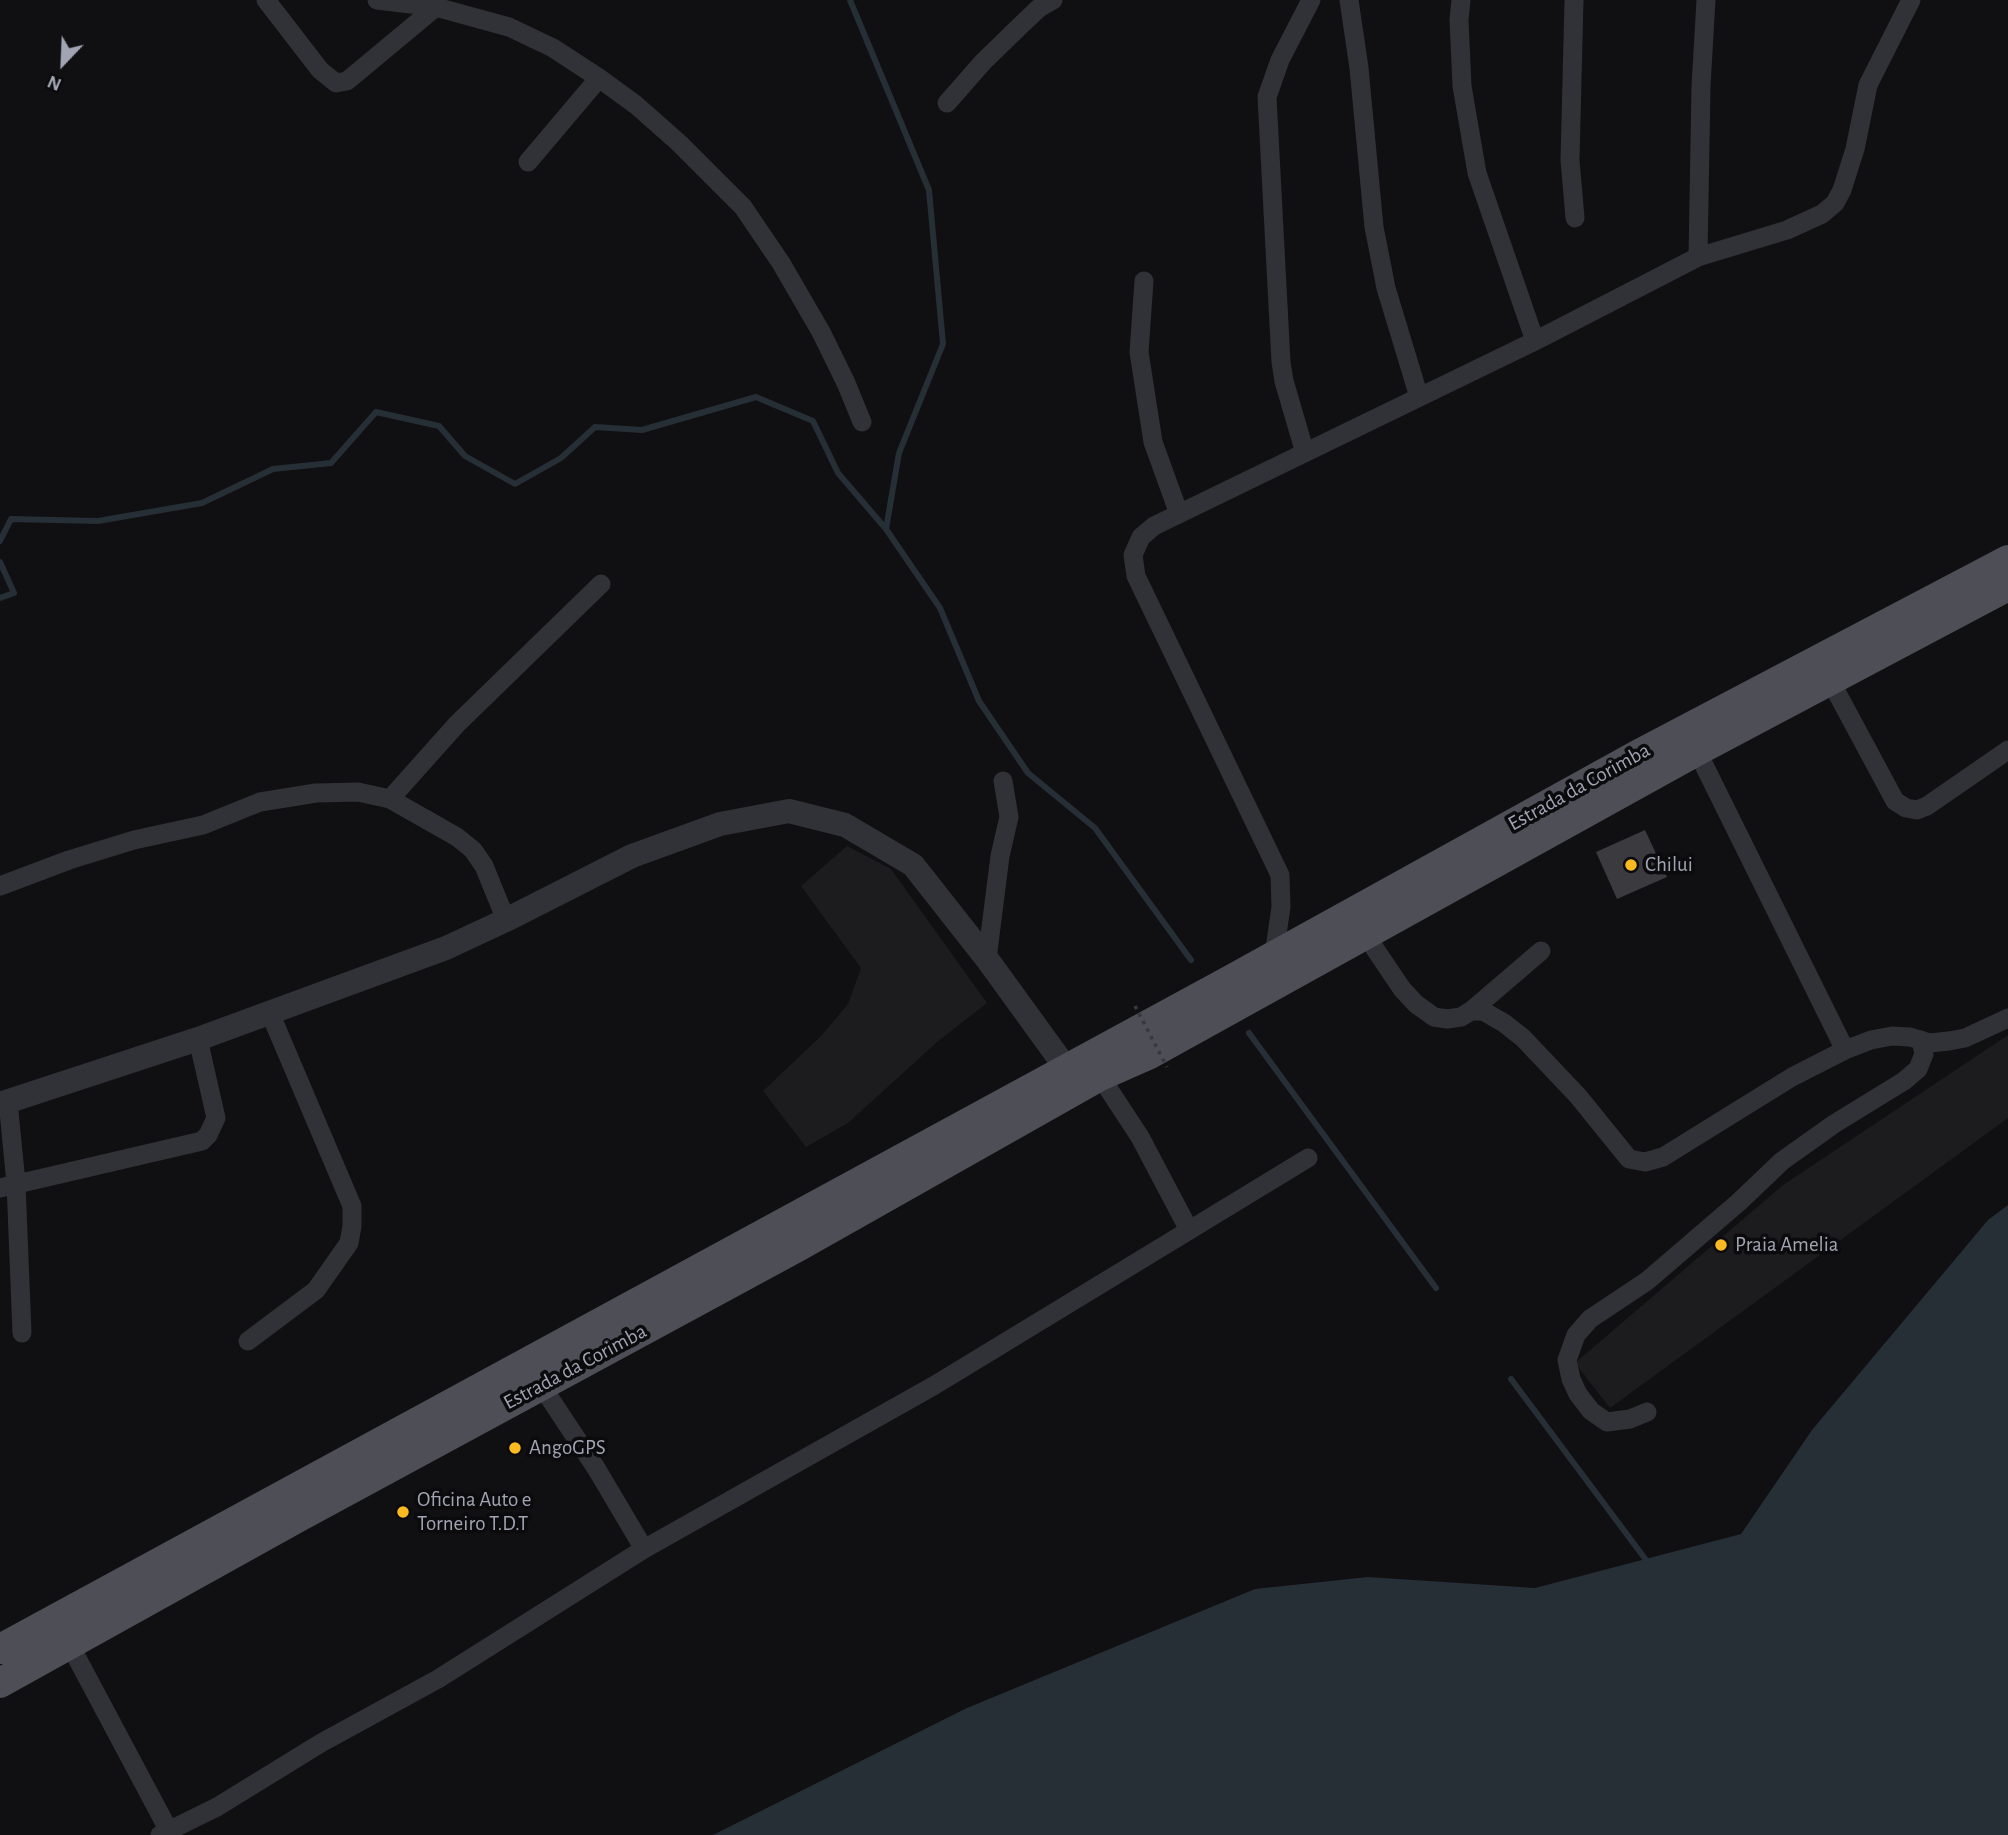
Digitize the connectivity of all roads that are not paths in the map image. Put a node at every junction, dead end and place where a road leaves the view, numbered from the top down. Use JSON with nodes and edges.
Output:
{"nodes":[{"id":1,"x":266,"y":0,"type":"edge"},
{"id":2,"x":377,"y":0,"type":"edge"},
{"id":3,"x":1053,"y":0,"type":"edge"},
{"id":4,"x":1311,"y":0,"type":"edge"},
{"id":5,"x":1349,"y":0,"type":"edge"},
{"id":6,"x":1461,"y":0,"type":"edge"},
{"id":7,"x":1574,"y":0,"type":"edge"},
{"id":8,"x":1706,"y":0,"type":"edge"},
{"id":9,"x":1912,"y":0,"type":"edge"},
{"id":10,"x":436,"y":7,"type":"junction"},
{"id":11,"x":599,"y":78,"type":"junction"},
{"id":12,"x":947,"y":103,"type":"dead end"},
{"id":13,"x":528,"y":162,"type":"dead end"},
{"id":14,"x":1575,"y":218,"type":"dead end"},
{"id":15,"x":1698,"y":257,"type":"junction"},
{"id":16,"x":1144,"y":281,"type":"dead end"},
{"id":17,"x":1535,"y":341,"type":"junction"},
{"id":18,"x":1419,"y":397,"type":"junction"},
{"id":19,"x":862,"y":422,"type":"dead end"},
{"id":20,"x":1305,"y":453,"type":"junction"},
{"id":21,"x":1179,"y":514,"type":"junction"},
{"id":22,"x":2008,"y":560,"type":"edge"},
{"id":23,"x":601,"y":584,"type":"dead end"},
{"id":24,"x":2008,"y":586,"type":"edge"},
{"id":25,"x":1830,"y":680,"type":"junction"},
{"id":26,"x":2008,"y":750,"type":"edge"},
{"id":27,"x":1697,"y":751,"type":"junction"},
{"id":28,"x":1003,"y":781,"type":"dead end"},
{"id":29,"x":390,"y":799,"type":"junction"},
{"id":30,"x":0,"y":886,"type":"edge"},
{"id":31,"x":506,"y":920,"type":"junction"},
{"id":32,"x":1365,"y":934,"type":"junction"},
{"id":33,"x":1541,"y":951,"type":"dead end"},
{"id":34,"x":1274,"y":956,"type":"junction"},
{"id":35,"x":988,"y":959,"type":"junction"},
{"id":36,"x":1471,"y":1011,"type":"junction"},
{"id":37,"x":270,"y":1013,"type":"junction"},
{"id":38,"x":2008,"y":1018,"type":"edge"},
{"id":39,"x":198,"y":1038,"type":"junction"},
{"id":40,"x":1154,"y":1039,"type":"junction"},
{"id":41,"x":1922,"y":1040,"type":"junction"},
{"id":42,"x":1845,"y":1050,"type":"junction"},
{"id":43,"x":1066,"y":1068,"type":"junction"},
{"id":44,"x":1100,"y":1076,"type":"junction"},
{"id":45,"x":4,"y":1103,"type":"edge"},
{"id":46,"x":1308,"y":1158,"type":"dead end"},
{"id":47,"x":8,"y":1185,"type":"edge"},
{"id":48,"x":1189,"y":1230,"type":"junction"},
{"id":49,"x":22,"y":1334,"type":"dead end"},
{"id":50,"x":248,"y":1341,"type":"dead end"},
{"id":51,"x":541,"y":1385,"type":"junction"},
{"id":52,"x":1647,"y":1412,"type":"dead end"},
{"id":53,"x":644,"y":1549,"type":"junction"},
{"id":54,"x":70,"y":1645,"type":"junction"},
{"id":55,"x":0,"y":1649,"type":"edge"},
{"id":56,"x":0,"y":1683,"type":"edge"},
{"id":57,"x":165,"y":1833,"type":"edge"}],
"edges":[{"from":1,"to":10,"type":"street"},
{"from":2,"to":10,"type":"street"},
{"from":3,"to":12,"type":"street"},
{"from":4,"to":20,"type":"street"},
{"from":5,"to":18,"type":"street"},
{"from":6,"to":17,"type":"street"},
{"from":7,"to":14,"type":"street"},
{"from":8,"to":15,"type":"street"},
{"from":9,"to":15,"type":"street"},
{"from":10,"to":11,"type":"street"},
{"from":11,"to":13,"type":"street"},
{"from":11,"to":19,"type":"street"},
{"from":15,"to":17,"type":"street"},
{"from":16,"to":21,"type":"street"},
{"from":17,"to":18,"type":"street"},
{"from":18,"to":20,"type":"street"},
{"from":20,"to":21,"type":"street"},
{"from":21,"to":34,"type":"street"},
{"from":22,"to":34,"type":"main road","name":"Estrada da Corimba"},
{"from":23,"to":29,"type":"street"},
{"from":24,"to":25,"type":"main road","name":"Estrada da Corimba"},
{"from":25,"to":26,"type":"street"},
{"from":25,"to":27,"type":"main road","name":"Estrada da Corimba"},
{"from":27,"to":32,"type":"main road","name":"Estrada da Corimba"},
{"from":27,"to":42,"type":"street"},
{"from":28,"to":35,"type":"street"},
{"from":29,"to":30,"type":"street"},
{"from":29,"to":31,"type":"street"},
{"from":31,"to":35,"type":"street"},
{"from":31,"to":37,"type":"street"},
{"from":32,"to":36,"type":"street"},
{"from":32,"to":40,"type":"main road","name":"Estrada da Corimba"},
{"from":33,"to":36,"type":"street"},
{"from":34,"to":40,"type":"main road","name":"Estrada da Corimba"},
{"from":35,"to":43,"type":"street"},
{"from":36,"to":42,"type":"street"},
{"from":37,"to":39,"type":"street"},
{"from":37,"to":50,"type":"street"},
{"from":38,"to":41,"type":"street"},
{"from":39,"to":45,"type":"street"},
{"from":39,"to":47,"type":"street"},
{"from":40,"to":43,"type":"main road","name":"Estrada da Corimba"},
{"from":40,"to":44,"type":"main road","name":"Estrada da Corimba"},
{"from":41,"to":42,"type":"street"},
{"from":41,"to":52,"type":"street"},
{"from":43,"to":55,"type":"main road","name":"Estrada da Corimba"},
{"from":44,"to":48,"type":"street"},
{"from":44,"to":51,"type":"main road","name":"Estrada da Corimba"},
{"from":45,"to":47,"type":"street"},
{"from":46,"to":48,"type":"street"},
{"from":47,"to":49,"type":"street"},
{"from":48,"to":53,"type":"street"},
{"from":51,"to":53,"type":"street"},
{"from":51,"to":54,"type":"main road","name":"Estrada da Corimba"},
{"from":53,"to":57,"type":"street"},
{"from":54,"to":56,"type":"main road","name":"Estrada da Corimba"},
{"from":54,"to":57,"type":"street"}]}
